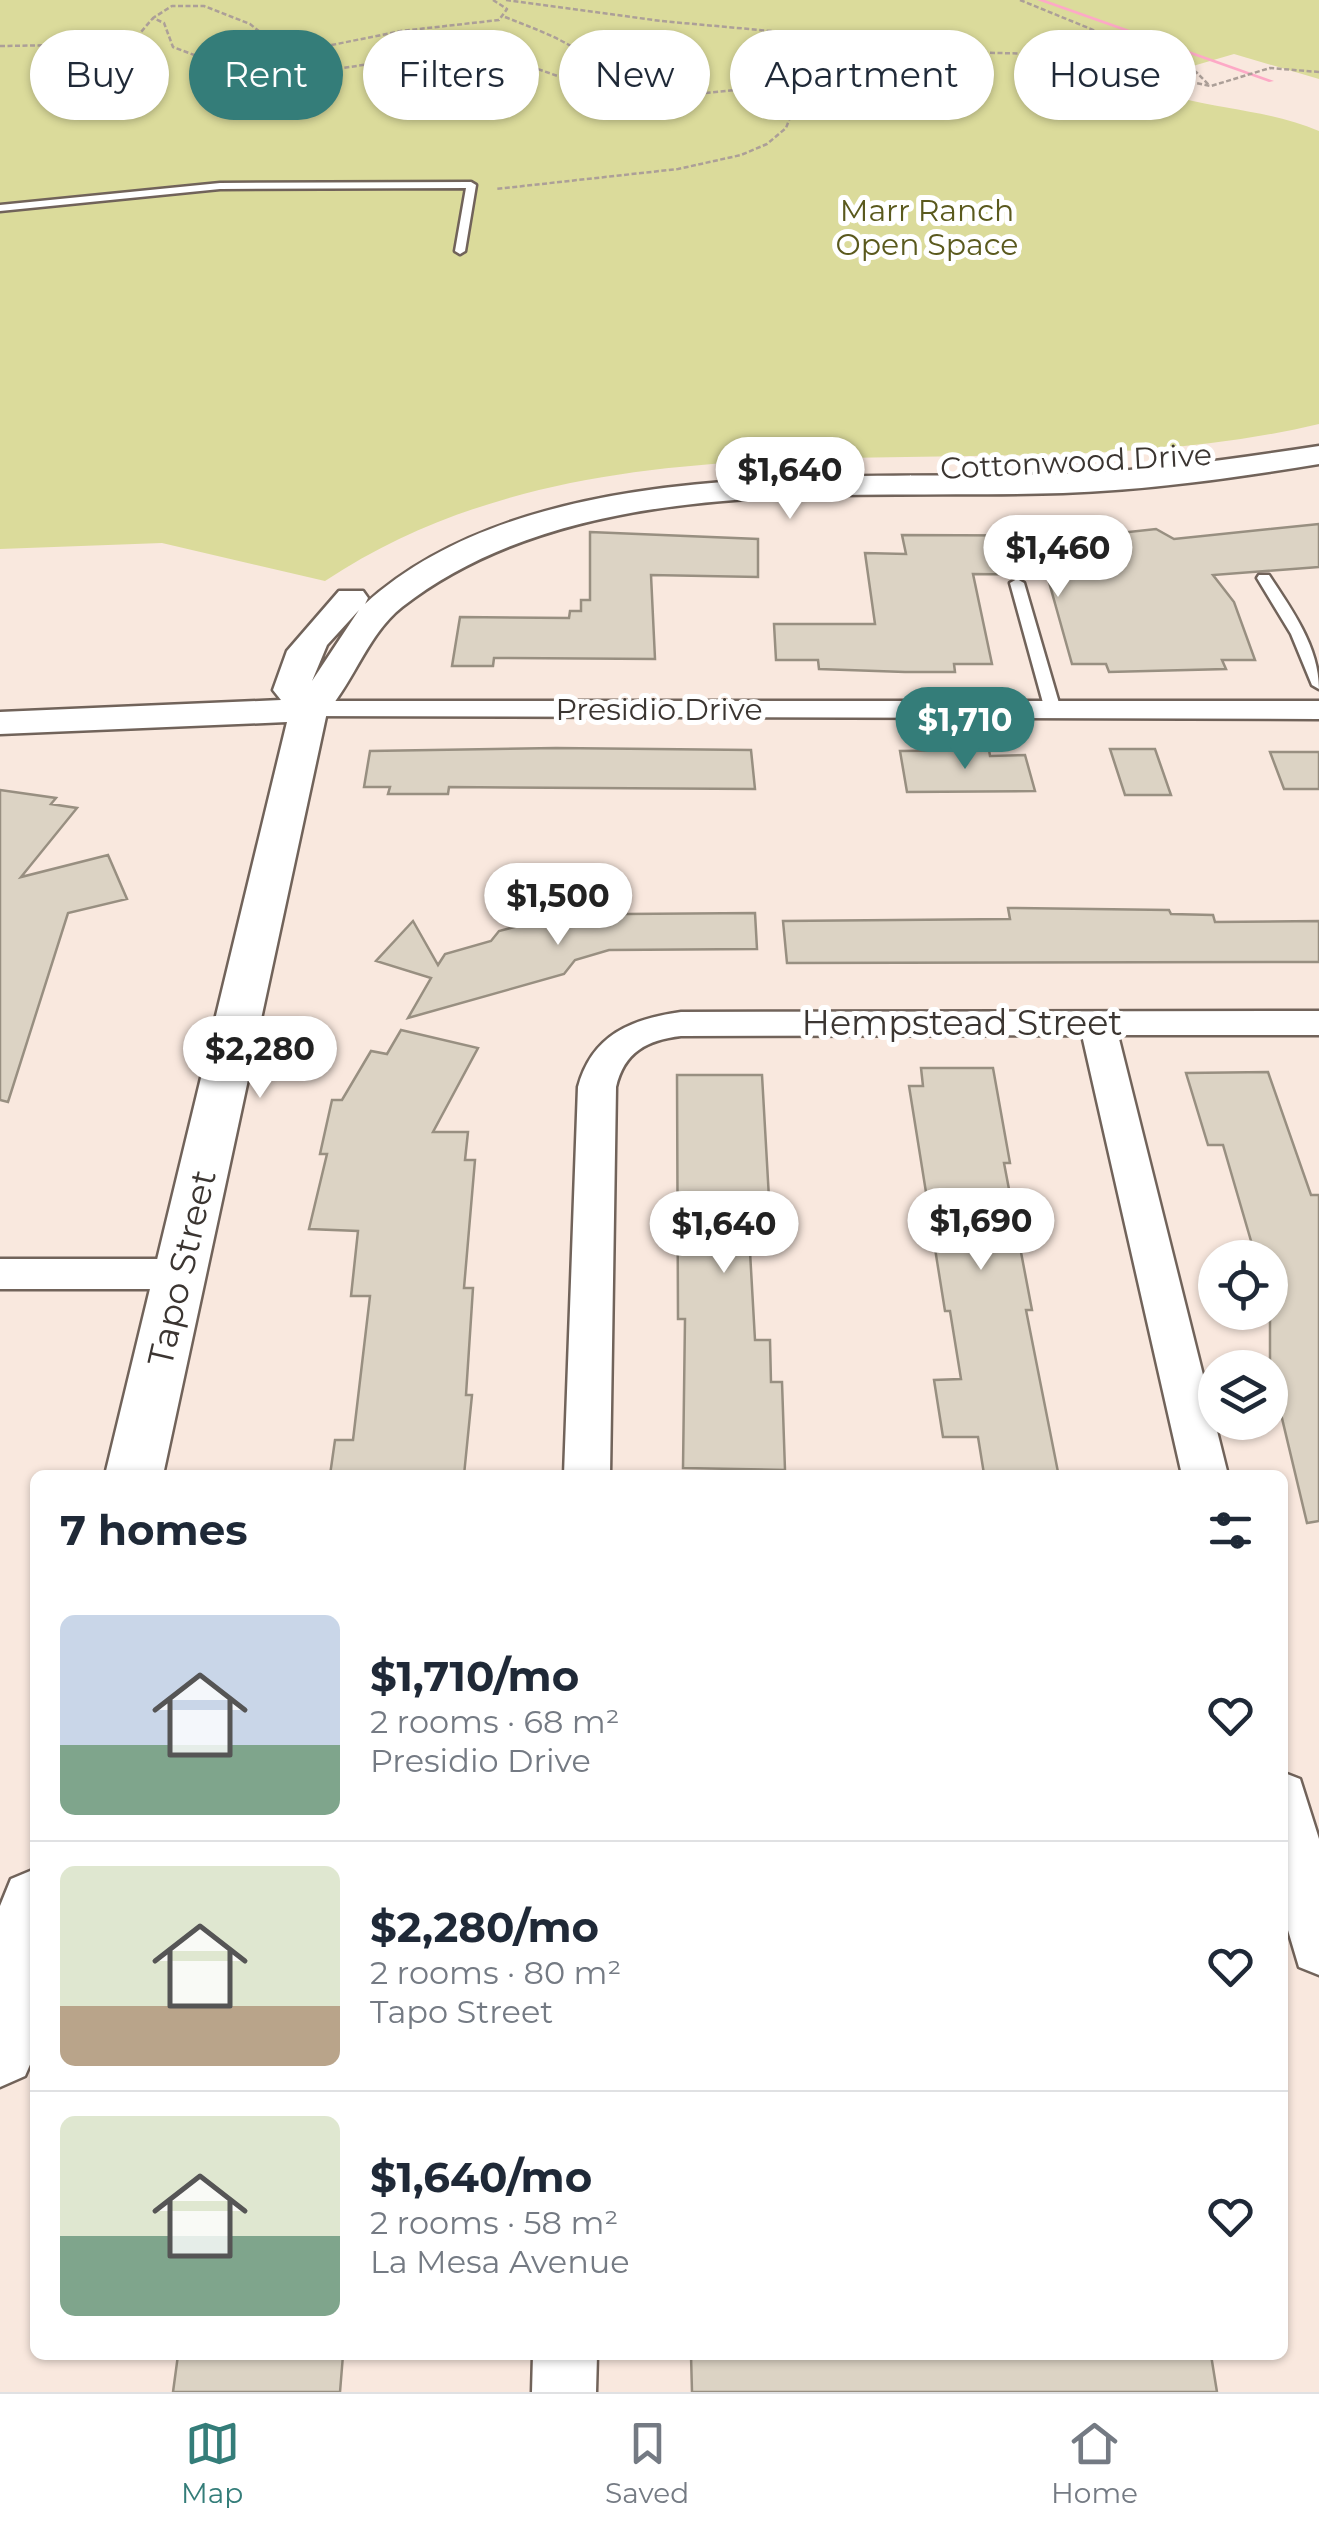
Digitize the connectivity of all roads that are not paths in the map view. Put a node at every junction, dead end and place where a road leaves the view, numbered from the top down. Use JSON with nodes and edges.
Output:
{"nodes":[{"id":1,"x":0,"y":208,"type":"edge"},
{"id":2,"x":460,"y":250,"type":"dead end"},
{"id":3,"x":1319,"y":436,"type":"edge"},
{"id":4,"x":1319,"y":454,"type":"edge"},
{"id":5,"x":1264,"y":578,"type":"dead end"},
{"id":6,"x":1017,"y":583,"type":"dead end"},
{"id":7,"x":1319,"y":685,"type":"edge"},
{"id":8,"x":310,"y":710,"type":"junction"},
{"id":9,"x":1053,"y":710,"type":"junction"},
{"id":10,"x":1319,"y":710,"type":"edge"},
{"id":11,"x":0,"y":723,"type":"edge"},
{"id":12,"x":1097,"y":1023,"type":"junction"},
{"id":13,"x":1319,"y":1023,"type":"edge"},
{"id":14,"x":0,"y":1274,"type":"edge"},
{"id":15,"x":181,"y":1274,"type":"junction"},
{"id":16,"x":135,"y":1470,"type":"edge"},
{"id":17,"x":587,"y":1470,"type":"edge"},
{"id":18,"x":1205,"y":1470,"type":"edge"},
{"id":19,"x":1288,"y":1821,"type":"edge"},
{"id":20,"x":22,"y":1911,"type":"edge"},
{"id":21,"x":1319,"y":1948,"type":"edge"},
{"id":22,"x":0,"y":2051,"type":"edge"},
{"id":23,"x":564,"y":2360,"type":"edge"},
{"id":24,"x":564,"y":2392,"type":"edge"}],
"edges":[{"from":1,"to":2,"type":"lane"},
{"from":3,"to":8,"type":"street","name":"Cottonwood Drive"},
{"from":4,"to":8,"type":"street","name":"Cottonwood Drive"},
{"from":5,"to":7,"type":"lane"},
{"from":6,"to":9,"type":"lane"},
{"from":8,"to":9,"type":"street","name":"Presidio Drive"},
{"from":8,"to":11,"type":"street","name":"Presidio Drive"},
{"from":8,"to":15,"type":"street","name":"Tapo Street"},
{"from":9,"to":10,"type":"street","name":"Presidio Drive"},
{"from":12,"to":13,"type":"street","name":"Hempstead Street"},
{"from":12,"to":17,"type":"street","name":"Hempstead Street"},
{"from":12,"to":18,"type":"street"},
{"from":14,"to":15,"type":"street"},
{"from":15,"to":16,"type":"street","name":"Tapo Street"},
{"from":19,"to":21,"type":"street"},
{"from":20,"to":22,"type":"street"},
{"from":23,"to":24,"type":"street"}]}
